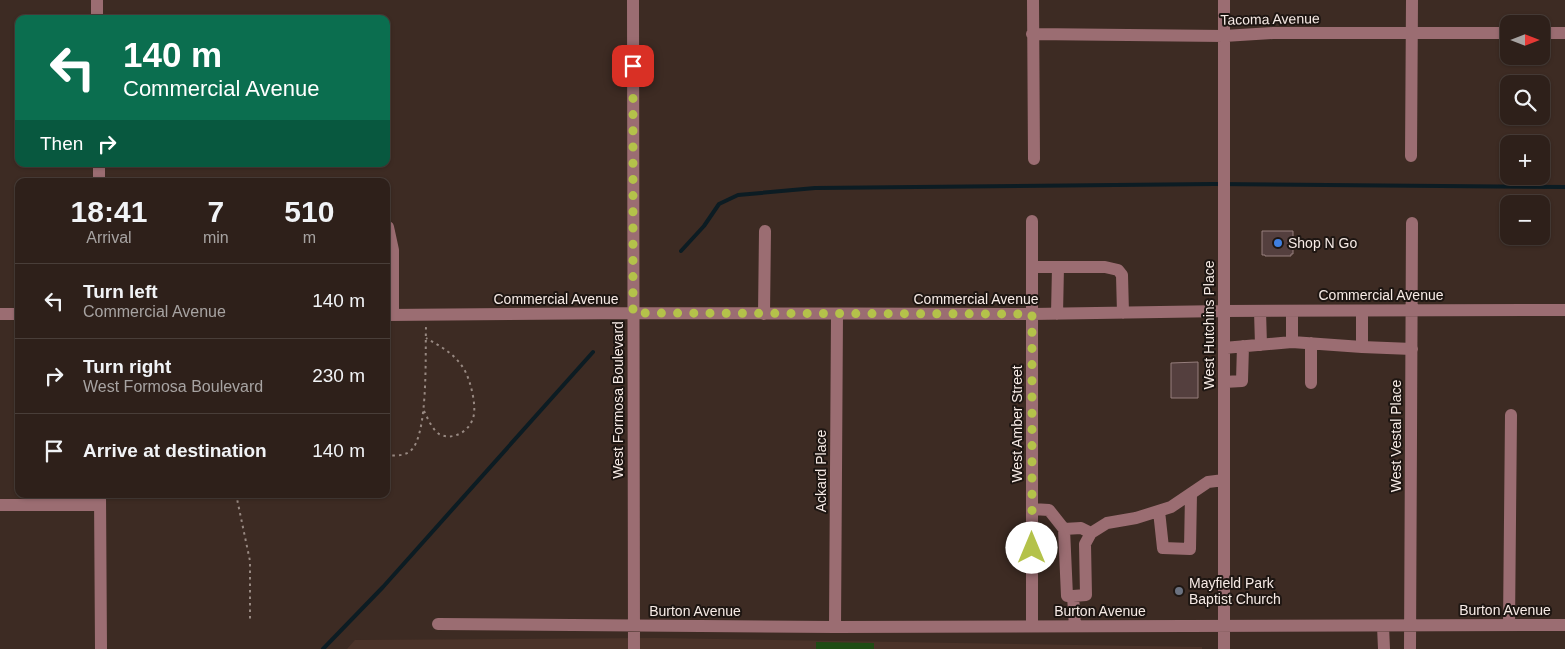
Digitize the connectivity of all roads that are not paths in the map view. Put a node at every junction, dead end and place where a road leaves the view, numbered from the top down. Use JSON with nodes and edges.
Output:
{"nodes":[{"id":1,"x":97,"y":0,"type":"edge"},
{"id":2,"x":633,"y":0,"type":"edge"},
{"id":3,"x":1032,"y":0,"type":"edge"},
{"id":4,"x":1224,"y":0,"type":"edge"},
{"id":5,"x":1412,"y":0,"type":"edge"},
{"id":6,"x":97,"y":15,"type":"edge"},
{"id":7,"x":1412,"y":32,"type":"junction"},
{"id":8,"x":1500,"y":33,"type":"edge"},
{"id":9,"x":1550,"y":33,"type":"edge"},
{"id":10,"x":1032,"y":34,"type":"junction"},
{"id":11,"x":1565,"y":34,"type":"edge"},
{"id":12,"x":1224,"y":36,"type":"junction"},
{"id":13,"x":1411,"y":156,"type":"dead end"},
{"id":14,"x":1034,"y":159,"type":"dead end"},
{"id":15,"x":1032,"y":221,"type":"dead end"},
{"id":16,"x":1412,"y":223,"type":"dead end"},
{"id":17,"x":765,"y":231,"type":"dead end"},
{"id":18,"x":390,"y":236,"type":"edge"},
{"id":19,"x":1032,"y":267,"type":"junction"},
{"id":20,"x":1058,"y":267,"type":"junction"},
{"id":21,"x":1292,"y":310,"type":"junction"},
{"id":22,"x":1362,"y":310,"type":"junction"},
{"id":23,"x":1412,"y":310,"type":"junction"},
{"id":24,"x":1565,"y":310,"type":"edge"},
{"id":25,"x":1224,"y":311,"type":"junction"},
{"id":26,"x":1260,"y":311,"type":"junction"},
{"id":27,"x":633,"y":313,"type":"junction"},
{"id":28,"x":1123,"y":313,"type":"junction"},
{"id":29,"x":0,"y":314,"type":"edge"},
{"id":30,"x":15,"y":314,"type":"edge"},
{"id":31,"x":764,"y":314,"type":"junction"},
{"id":32,"x":1032,"y":314,"type":"junction"},
{"id":33,"x":1057,"y":314,"type":"junction"},
{"id":34,"x":390,"y":315,"type":"edge"},
{"id":35,"x":837,"y":315,"type":"junction"},
{"id":36,"x":1292,"y":342,"type":"junction"},
{"id":37,"x":1311,"y":343,"type":"junction"},
{"id":38,"x":1261,"y":345,"type":"junction"},
{"id":39,"x":1243,"y":346,"type":"junction"},
{"id":40,"x":1362,"y":347,"type":"junction"},
{"id":41,"x":1224,"y":348,"type":"junction"},
{"id":42,"x":1412,"y":349,"type":"junction"},
{"id":43,"x":1224,"y":382,"type":"junction"},
{"id":44,"x":1311,"y":383,"type":"dead end"},
{"id":45,"x":1511,"y":415,"type":"dead end"},
{"id":46,"x":1224,"y":480,"type":"junction"},
{"id":47,"x":1191,"y":494,"type":"junction"},
{"id":48,"x":100,"y":499,"type":"edge"},
{"id":49,"x":0,"y":505,"type":"edge"},
{"id":50,"x":1032,"y":509,"type":"junction"},
{"id":51,"x":1159,"y":510,"type":"junction"},
{"id":52,"x":1064,"y":529,"type":"junction"},
{"id":53,"x":1092,"y":533,"type":"junction"},
{"id":54,"x":1073,"y":596,"type":"junction"},
{"id":55,"x":438,"y":624,"type":"dead end"},
{"id":56,"x":634,"y":625,"type":"junction"},
{"id":57,"x":1509,"y":625,"type":"junction"},
{"id":58,"x":1565,"y":625,"type":"edge"},
{"id":59,"x":835,"y":626,"type":"junction"},
{"id":60,"x":1032,"y":626,"type":"junction"},
{"id":61,"x":1075,"y":626,"type":"junction"},
{"id":62,"x":1224,"y":626,"type":"junction"},
{"id":63,"x":1383,"y":626,"type":"junction"},
{"id":64,"x":1410,"y":626,"type":"junction"},
{"id":65,"x":100,"y":649,"type":"edge"},
{"id":66,"x":634,"y":649,"type":"edge"},
{"id":67,"x":1224,"y":649,"type":"edge"},
{"id":68,"x":1384,"y":649,"type":"edge"},
{"id":69,"x":1410,"y":649,"type":"edge"}],
"edges":[{"from":1,"to":6,"type":"street"},
{"from":2,"to":27,"type":"street","name":"West Formosa Boulevard"},
{"from":3,"to":10,"type":"street"},
{"from":4,"to":12,"type":"street","name":"West Hutchins Place"},
{"from":5,"to":7,"type":"street"},
{"from":7,"to":8,"type":"street","name":"Tacoma Avenue"},
{"from":7,"to":12,"type":"street","name":"Tacoma Avenue"},
{"from":7,"to":13,"type":"street"},
{"from":9,"to":11,"type":"street"},
{"from":10,"to":12,"type":"street","name":"Tacoma Avenue"},
{"from":10,"to":14,"type":"street"},
{"from":12,"to":25,"type":"street","name":"West Hutchins Place"},
{"from":15,"to":19,"type":"street","name":"West Amber Street"},
{"from":16,"to":23,"type":"street","name":"West Vestal Place"},
{"from":17,"to":31,"type":"street"},
{"from":18,"to":34,"type":"street"},
{"from":19,"to":20,"type":"street"},
{"from":19,"to":32,"type":"street","name":"West Amber Street"},
{"from":20,"to":28,"type":"street"},
{"from":20,"to":33,"type":"street"},
{"from":21,"to":22,"type":"street","name":"Commercial Avenue"},
{"from":21,"to":26,"type":"street","name":"Commercial Avenue"},
{"from":21,"to":36,"type":"street"},
{"from":22,"to":23,"type":"street","name":"Commercial Avenue"},
{"from":22,"to":40,"type":"street"},
{"from":23,"to":24,"type":"street","name":"Commercial Avenue"},
{"from":23,"to":42,"type":"street","name":"West Vestal Place"},
{"from":25,"to":26,"type":"street","name":"Commercial Avenue"},
{"from":25,"to":28,"type":"street","name":"Commercial Avenue"},
{"from":25,"to":41,"type":"street","name":"West Hutchins Place"},
{"from":26,"to":38,"type":"street"},
{"from":27,"to":31,"type":"street","name":"Commercial Avenue"},
{"from":27,"to":34,"type":"street","name":"Commercial Avenue"},
{"from":27,"to":56,"type":"street","name":"West Formosa Boulevard"},
{"from":28,"to":33,"type":"street","name":"Commercial Avenue"},
{"from":29,"to":30,"type":"street"},
{"from":31,"to":35,"type":"street","name":"Commercial Avenue"},
{"from":32,"to":33,"type":"street","name":"Commercial Avenue"},
{"from":32,"to":35,"type":"street","name":"Commercial Avenue"},
{"from":32,"to":50,"type":"street","name":"West Amber Street"},
{"from":35,"to":59,"type":"street","name":"Ackard Place"},
{"from":36,"to":37,"type":"street"},
{"from":36,"to":38,"type":"street"},
{"from":37,"to":40,"type":"street"},
{"from":37,"to":44,"type":"street"},
{"from":38,"to":39,"type":"street"},
{"from":39,"to":41,"type":"street"},
{"from":39,"to":43,"type":"street"},
{"from":40,"to":42,"type":"street"},
{"from":41,"to":43,"type":"street","name":"West Hutchins Place"},
{"from":42,"to":64,"type":"street","name":"West Vestal Place"},
{"from":43,"to":46,"type":"street","name":"West Hutchins Place"},
{"from":45,"to":57,"type":"street"},
{"from":46,"to":47,"type":"street"},
{"from":46,"to":62,"type":"street","name":"West Hutchins Place"},
{"from":47,"to":51,"type":"street"},
{"from":47,"to":51,"type":"street"},
{"from":48,"to":49,"type":"street"},
{"from":48,"to":65,"type":"street"},
{"from":50,"to":52,"type":"street"},
{"from":50,"to":60,"type":"street","name":"West Amber Street"},
{"from":51,"to":53,"type":"street"},
{"from":52,"to":53,"type":"street"},
{"from":52,"to":54,"type":"street"},
{"from":53,"to":54,"type":"street"},
{"from":54,"to":61,"type":"street"},
{"from":55,"to":56,"type":"street","name":"Burton Avenue"},
{"from":56,"to":59,"type":"street","name":"Burton Avenue"},
{"from":56,"to":66,"type":"street","name":"West Formosa Boulevard"},
{"from":57,"to":58,"type":"street","name":"Burton Avenue"},
{"from":57,"to":64,"type":"street","name":"Burton Avenue"},
{"from":59,"to":60,"type":"street","name":"Burton Avenue"},
{"from":60,"to":61,"type":"street","name":"Burton Avenue"},
{"from":61,"to":62,"type":"street","name":"Burton Avenue"},
{"from":62,"to":63,"type":"street","name":"Burton Avenue"},
{"from":62,"to":67,"type":"street","name":"West Hutchins Place"},
{"from":63,"to":64,"type":"street","name":"Burton Avenue"},
{"from":63,"to":68,"type":"street"},
{"from":64,"to":69,"type":"street","name":"West Vestal Place"}]}
